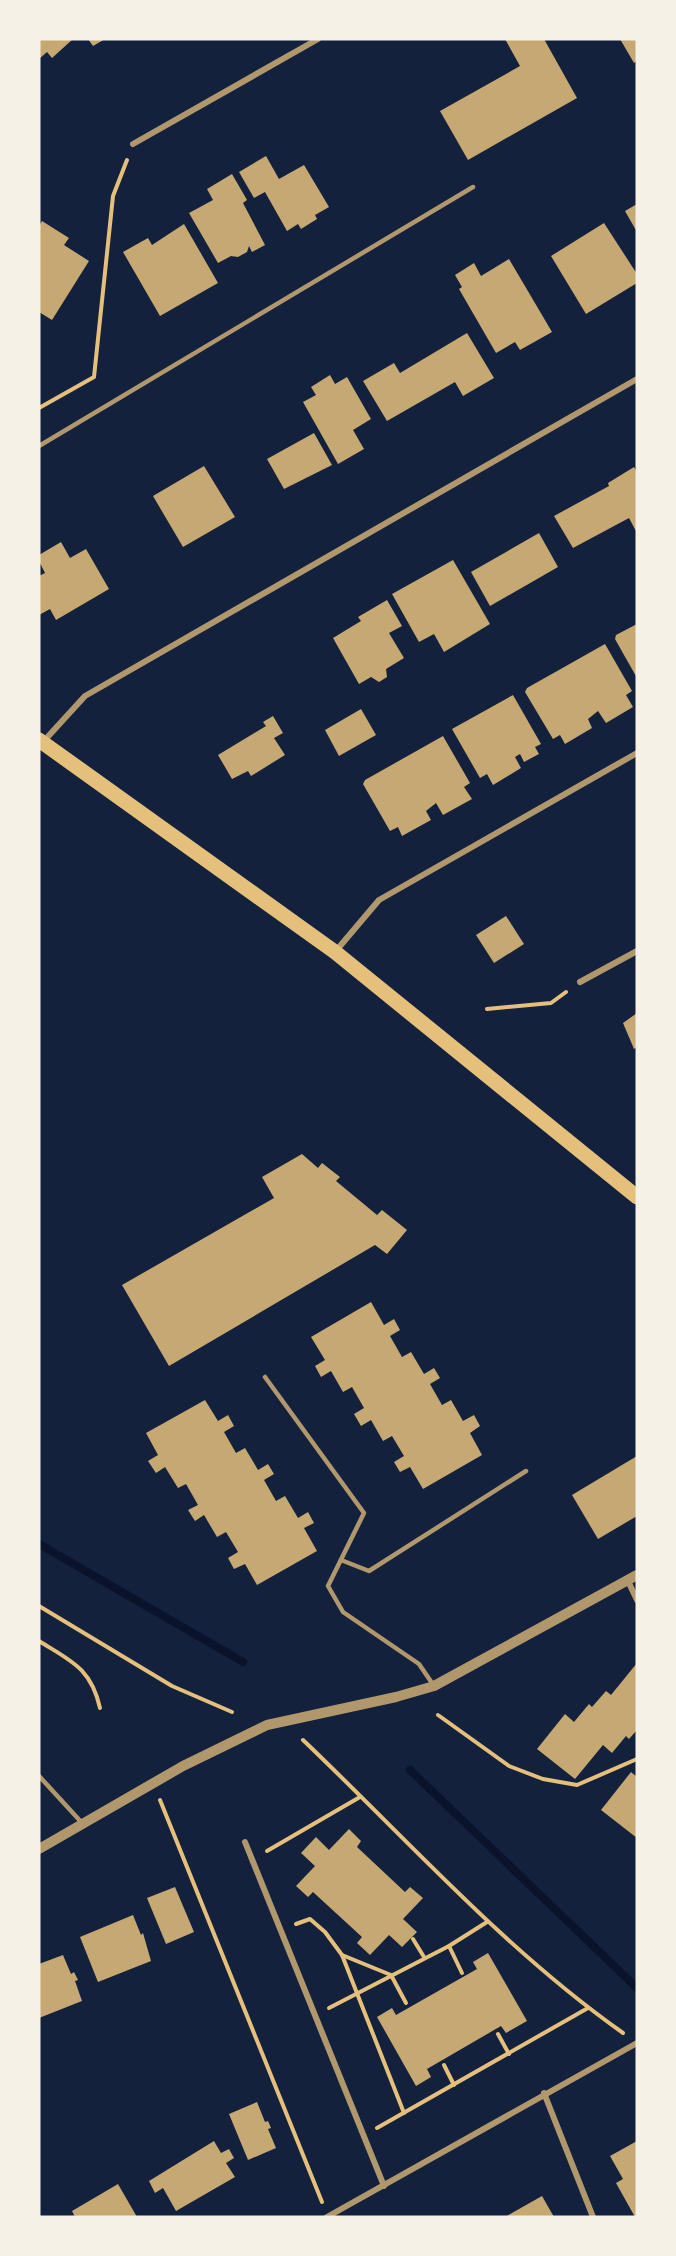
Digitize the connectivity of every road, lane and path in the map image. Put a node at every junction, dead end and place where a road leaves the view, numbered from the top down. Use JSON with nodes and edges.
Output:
{"nodes":[{"id":1,"x":318,"y":39,"type":"edge"},
{"id":2,"x":133,"y":144,"type":"joint"},
{"id":3,"x":472,"y":187,"type":"dead end"},
{"id":4,"x":637,"y":379,"type":"edge"},
{"id":5,"x":39,"y":408,"type":"edge"},
{"id":6,"x":39,"y":446,"type":"edge"},
{"id":7,"x":41,"y":741,"type":"edge"},
{"id":8,"x":637,"y":753,"type":"edge"},
{"id":9,"x":637,"y":951,"type":"edge"},
{"id":10,"x":335,"y":952,"type":"junction"},
{"id":11,"x":580,"y":982,"type":"joint"},
{"id":12,"x":487,"y":1009,"type":"dead end"},
{"id":13,"x":637,"y":1197,"type":"edge"},
{"id":14,"x":265,"y":1377,"type":"dead end"},
{"id":15,"x":526,"y":1471,"type":"dead end"},
{"id":16,"x":341,"y":1560,"type":"junction"},
{"id":17,"x":632,"y":1578,"type":"edge"},
{"id":18,"x":637,"y":1600,"type":"edge"},
{"id":19,"x":39,"y":1606,"type":"edge"},
{"id":20,"x":39,"y":1641,"type":"edge"},
{"id":21,"x":434,"y":1686,"type":"junction"},
{"id":22,"x":100,"y":1708,"type":"dead end"},
{"id":23,"x":232,"y":1712,"type":"dead end"},
{"id":24,"x":438,"y":1715,"type":"dead end"},
{"id":25,"x":303,"y":1740,"type":"dead end"},
{"id":26,"x":637,"y":1759,"type":"edge"},
{"id":27,"x":39,"y":1776,"type":"edge"},
{"id":28,"x":153,"y":1783,"type":"junction"},
{"id":29,"x":360,"y":1797,"type":"junction"},
{"id":30,"x":83,"y":1824,"type":"junction"},
{"id":31,"x":245,"y":1842,"type":"dead end"},
{"id":32,"x":39,"y":1849,"type":"edge"},
{"id":33,"x":252,"y":1859,"type":"junction"},
{"id":34,"x":487,"y":1922,"type":"junction"},
{"id":35,"x":281,"y":1929,"type":"junction"},
{"id":36,"x":412,"y":1939,"type":"dead end"},
{"id":37,"x":449,"y":1946,"type":"junction"},
{"id":38,"x":342,"y":1955,"type":"junction"},
{"id":39,"x":424,"y":1957,"type":"junction"},
{"id":40,"x":462,"y":1973,"type":"dead end"},
{"id":41,"x":391,"y":1974,"type":"junction"},
{"id":42,"x":357,"y":1994,"type":"junction"},
{"id":43,"x":406,"y":2003,"type":"dead end"},
{"id":44,"x":588,"y":2008,"type":"junction"},
{"id":45,"x":315,"y":2016,"type":"junction"},
{"id":46,"x":498,"y":2034,"type":"dead end"},
{"id":47,"x":637,"y":2043,"type":"edge"},
{"id":48,"x":509,"y":2054,"type":"junction"},
{"id":49,"x":444,"y":2065,"type":"dead end"},
{"id":50,"x":454,"y":2085,"type":"junction"},
{"id":51,"x":544,"y":2093,"type":"junction"},
{"id":52,"x":404,"y":2113,"type":"junction"},
{"id":53,"x":364,"y":2136,"type":"junction"},
{"id":54,"x":384,"y":2186,"type":"junction"},
{"id":55,"x":327,"y":2217,"type":"edge"},
{"id":56,"x":593,"y":2217,"type":"edge"}],
"edges":[{"from":1,"to":2,"type":"street"},
{"from":2,"to":5,"type":"path"},
{"from":3,"to":6,"type":"lane"},
{"from":4,"to":7,"type":"street"},
{"from":7,"to":10,"type":"main road"},
{"from":8,"to":10,"type":"street"},
{"from":9,"to":11,"type":"street"},
{"from":10,"to":13,"type":"main road"},
{"from":11,"to":12,"type":"path"},
{"from":14,"to":16,"type":"lane"},
{"from":15,"to":16,"type":"lane"},
{"from":16,"to":21,"type":"lane"},
{"from":17,"to":18,"type":"street"},
{"from":17,"to":21,"type":"street"},
{"from":19,"to":23,"type":"path"},
{"from":20,"to":22,"type":"path"},
{"from":21,"to":28,"type":"street"},
{"from":24,"to":26,"type":"path"},
{"from":25,"to":29,"type":"path"},
{"from":27,"to":30,"type":"lane"},
{"from":28,"to":30,"type":"street"},
{"from":28,"to":55,"type":"path"},
{"from":29,"to":33,"type":"path"},
{"from":29,"to":34,"type":"path"},
{"from":30,"to":32,"type":"street"},
{"from":31,"to":33,"type":"street"},
{"from":33,"to":35,"type":"street"},
{"from":34,"to":37,"type":"path"},
{"from":34,"to":44,"type":"path"},
{"from":35,"to":38,"type":"path"},
{"from":35,"to":45,"type":"street"},
{"from":36,"to":39,"type":"path"},
{"from":37,"to":39,"type":"path"},
{"from":37,"to":40,"type":"path"},
{"from":38,"to":41,"type":"path"},
{"from":38,"to":42,"type":"path"},
{"from":39,"to":41,"type":"path"},
{"from":41,"to":42,"type":"path"},
{"from":41,"to":43,"type":"path"},
{"from":42,"to":45,"type":"path"},
{"from":42,"to":52,"type":"path"},
{"from":44,"to":47,"type":"path"},
{"from":44,"to":48,"type":"path"},
{"from":45,"to":53,"type":"street"},
{"from":46,"to":48,"type":"path"},
{"from":47,"to":51,"type":"street"},
{"from":48,"to":50,"type":"path"},
{"from":49,"to":50,"type":"path"},
{"from":50,"to":52,"type":"path"},
{"from":51,"to":54,"type":"street"},
{"from":51,"to":56,"type":"street"},
{"from":52,"to":53,"type":"path"},
{"from":53,"to":54,"type":"street"},
{"from":54,"to":55,"type":"street"}]}
